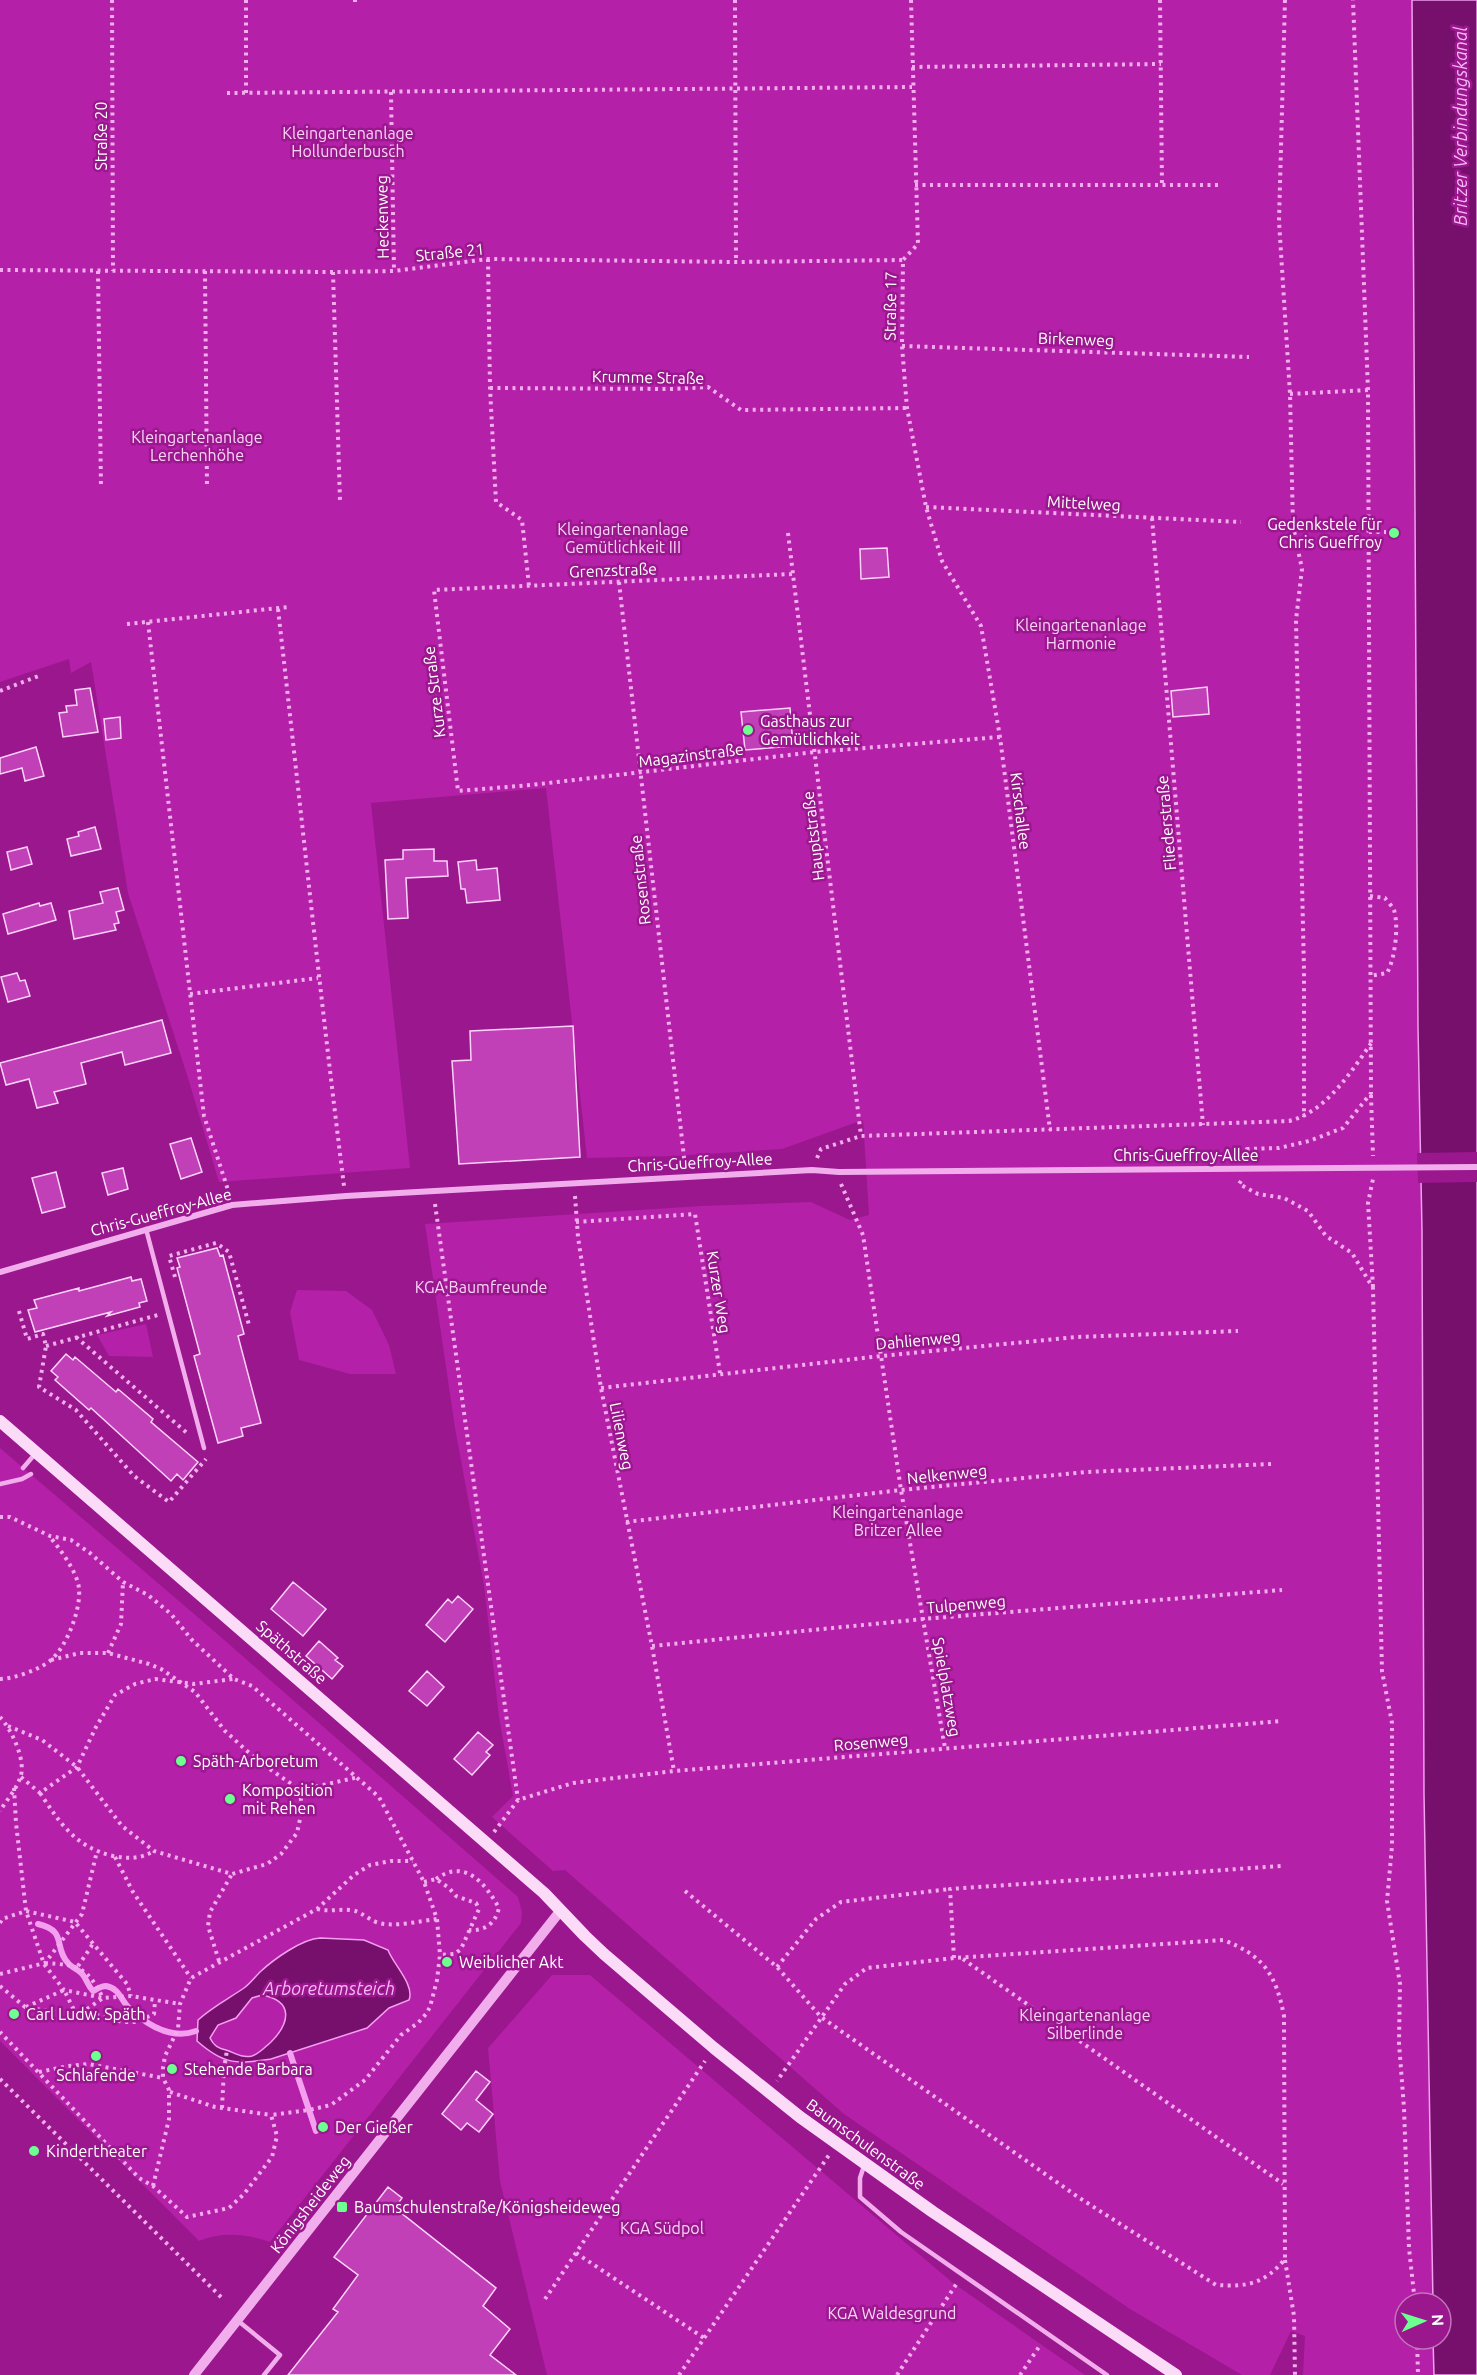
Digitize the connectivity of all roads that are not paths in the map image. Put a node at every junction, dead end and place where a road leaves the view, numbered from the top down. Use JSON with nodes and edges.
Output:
{"nodes":[{"id":1,"x":1477,"y":1167,"type":"edge"},
{"id":2,"x":146,"y":1229,"type":"junction"},
{"id":3,"x":0,"y":1272,"type":"edge"},
{"id":4,"x":0,"y":1421,"type":"edge"},
{"id":5,"x":204,"y":1448,"type":"road end"},
{"id":6,"x":36,"y":1452,"type":"junction"},
{"id":7,"x":23,"y":1468,"type":"dead end"},
{"id":8,"x":31,"y":1474,"type":"dead end"},
{"id":9,"x":0,"y":1484,"type":"edge"},
{"id":10,"x":561,"y":1910,"type":"junction"},
{"id":11,"x":865,"y":2163,"type":"junction"},
{"id":12,"x":237,"y":2320,"type":"junction"},
{"id":13,"x":194,"y":2375,"type":"edge"},
{"id":14,"x":264,"y":2375,"type":"edge"},
{"id":15,"x":1107,"y":2375,"type":"edge"},
{"id":16,"x":1176,"y":2375,"type":"edge"}],
"edges":[{"from":1,"to":2,"type":"street","name":"Chris-Gueffroy-Allee"},
{"from":2,"to":3,"type":"street","name":"Chris-Gueffroy-Allee"},
{"from":2,"to":5,"type":"lane"},
{"from":4,"to":6,"type":"main road","name":"Späthstraße"},
{"from":6,"to":7,"type":"lane"},
{"from":6,"to":10,"type":"main road","name":"Späthstraße"},
{"from":8,"to":9,"type":"lane"},
{"from":10,"to":11,"type":"main road","name":"Baumschulenstraße"},
{"from":10,"to":12,"type":"street","name":"Königsheideweg"},
{"from":11,"to":15,"type":"lane"},
{"from":11,"to":16,"type":"main road","name":"Baumschulenstraße"},
{"from":12,"to":13,"type":"street","name":"Königsheideweg"},
{"from":12,"to":14,"type":"lane"}]}
